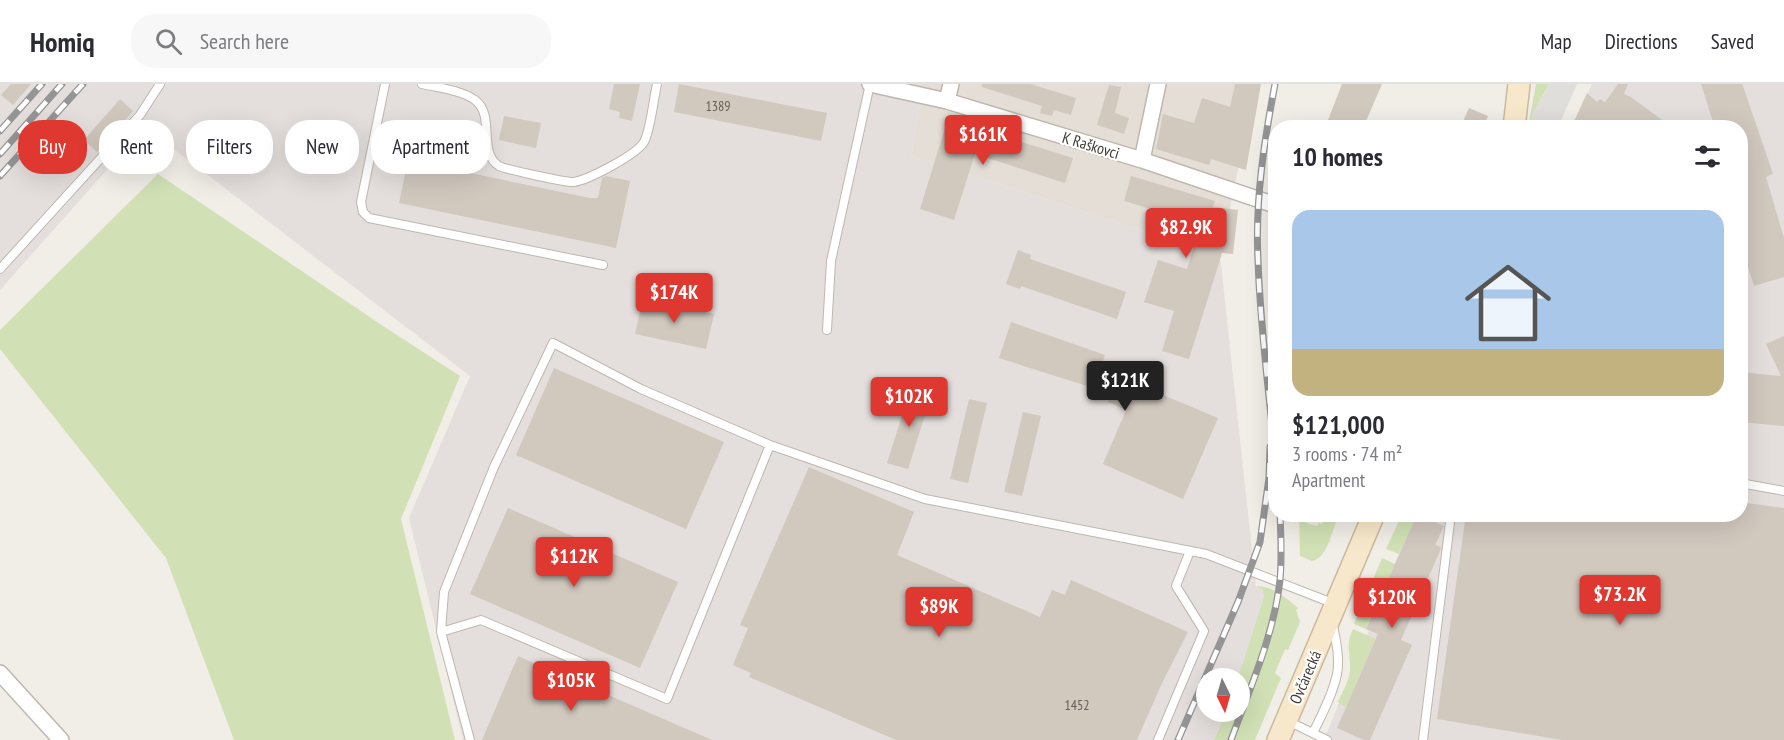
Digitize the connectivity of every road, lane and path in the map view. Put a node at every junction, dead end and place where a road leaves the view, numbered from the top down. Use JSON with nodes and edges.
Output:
{"nodes":[{"id":1,"x":160,"y":84,"type":"edge"},
{"id":2,"x":385,"y":84,"type":"edge"},
{"id":3,"x":422,"y":84,"type":"edge"},
{"id":4,"x":657,"y":84,"type":"edge"},
{"id":5,"x":870,"y":84,"type":"edge"},
{"id":6,"x":951,"y":84,"type":"edge"},
{"id":7,"x":1158,"y":84,"type":"edge"},
{"id":8,"x":1519,"y":84,"type":"edge"},
{"id":9,"x":947,"y":101,"type":"junction"},
{"id":10,"x":1515,"y":120,"type":"edge"},
{"id":11,"x":1142,"y":160,"type":"junction"},
{"id":12,"x":1268,"y":204,"type":"edge"},
{"id":13,"x":603,"y":266,"type":"dead end"},
{"id":14,"x":0,"y":269,"type":"edge"},
{"id":15,"x":827,"y":330,"type":"dead end"},
{"id":16,"x":770,"y":445,"type":"junction"},
{"id":17,"x":1748,"y":484,"type":"edge"},
{"id":18,"x":1784,"y":491,"type":"edge"},
{"id":19,"x":1371,"y":522,"type":"edge"},
{"id":20,"x":1450,"y":522,"type":"edge"},
{"id":21,"x":1190,"y":551,"type":"junction"},
{"id":22,"x":1333,"y":609,"type":"junction"},
{"id":23,"x":441,"y":632,"type":"junction"},
{"id":24,"x":0,"y":673,"type":"edge"},
{"id":25,"x":1286,"y":720,"type":"junction"},
{"id":26,"x":1313,"y":733,"type":"junction"},
{"id":27,"x":61,"y":740,"type":"edge"},
{"id":28,"x":470,"y":740,"type":"edge"},
{"id":29,"x":1158,"y":740,"type":"edge"},
{"id":30,"x":1278,"y":740,"type":"edge"},
{"id":31,"x":1327,"y":740,"type":"edge"},
{"id":32,"x":1423,"y":740,"type":"edge"}],
"edges":[{"from":1,"to":14,"type":"lane"},
{"from":2,"to":13,"type":"lane"},
{"from":3,"to":4,"type":"lane"},
{"from":5,"to":9,"type":"street","name":"K Raškovci"},
{"from":5,"to":15,"type":"lane"},
{"from":6,"to":9,"type":"street"},
{"from":7,"to":11,"type":"street"},
{"from":8,"to":10,"type":"main road"},
{"from":9,"to":11,"type":"street","name":"K Raškovci"},
{"from":11,"to":12,"type":"street","name":"K Raškovci"},
{"from":16,"to":21,"type":"lane"},
{"from":16,"to":23,"type":"lane"},
{"from":16,"to":23,"type":"lane"},
{"from":17,"to":18,"type":"lane"},
{"from":19,"to":22,"type":"main road","name":"Ovčárecká"},
{"from":20,"to":32,"type":"lane"},
{"from":21,"to":22,"type":"lane"},
{"from":21,"to":29,"type":"lane"},
{"from":22,"to":25,"type":"main road","name":"Ovčárecká"},
{"from":22,"to":26,"type":"lane"},
{"from":23,"to":28,"type":"lane"},
{"from":24,"to":27,"type":"street"},
{"from":25,"to":26,"type":"lane"},
{"from":25,"to":30,"type":"main road","name":"Ovčárecká"},
{"from":26,"to":31,"type":"lane"}]}
